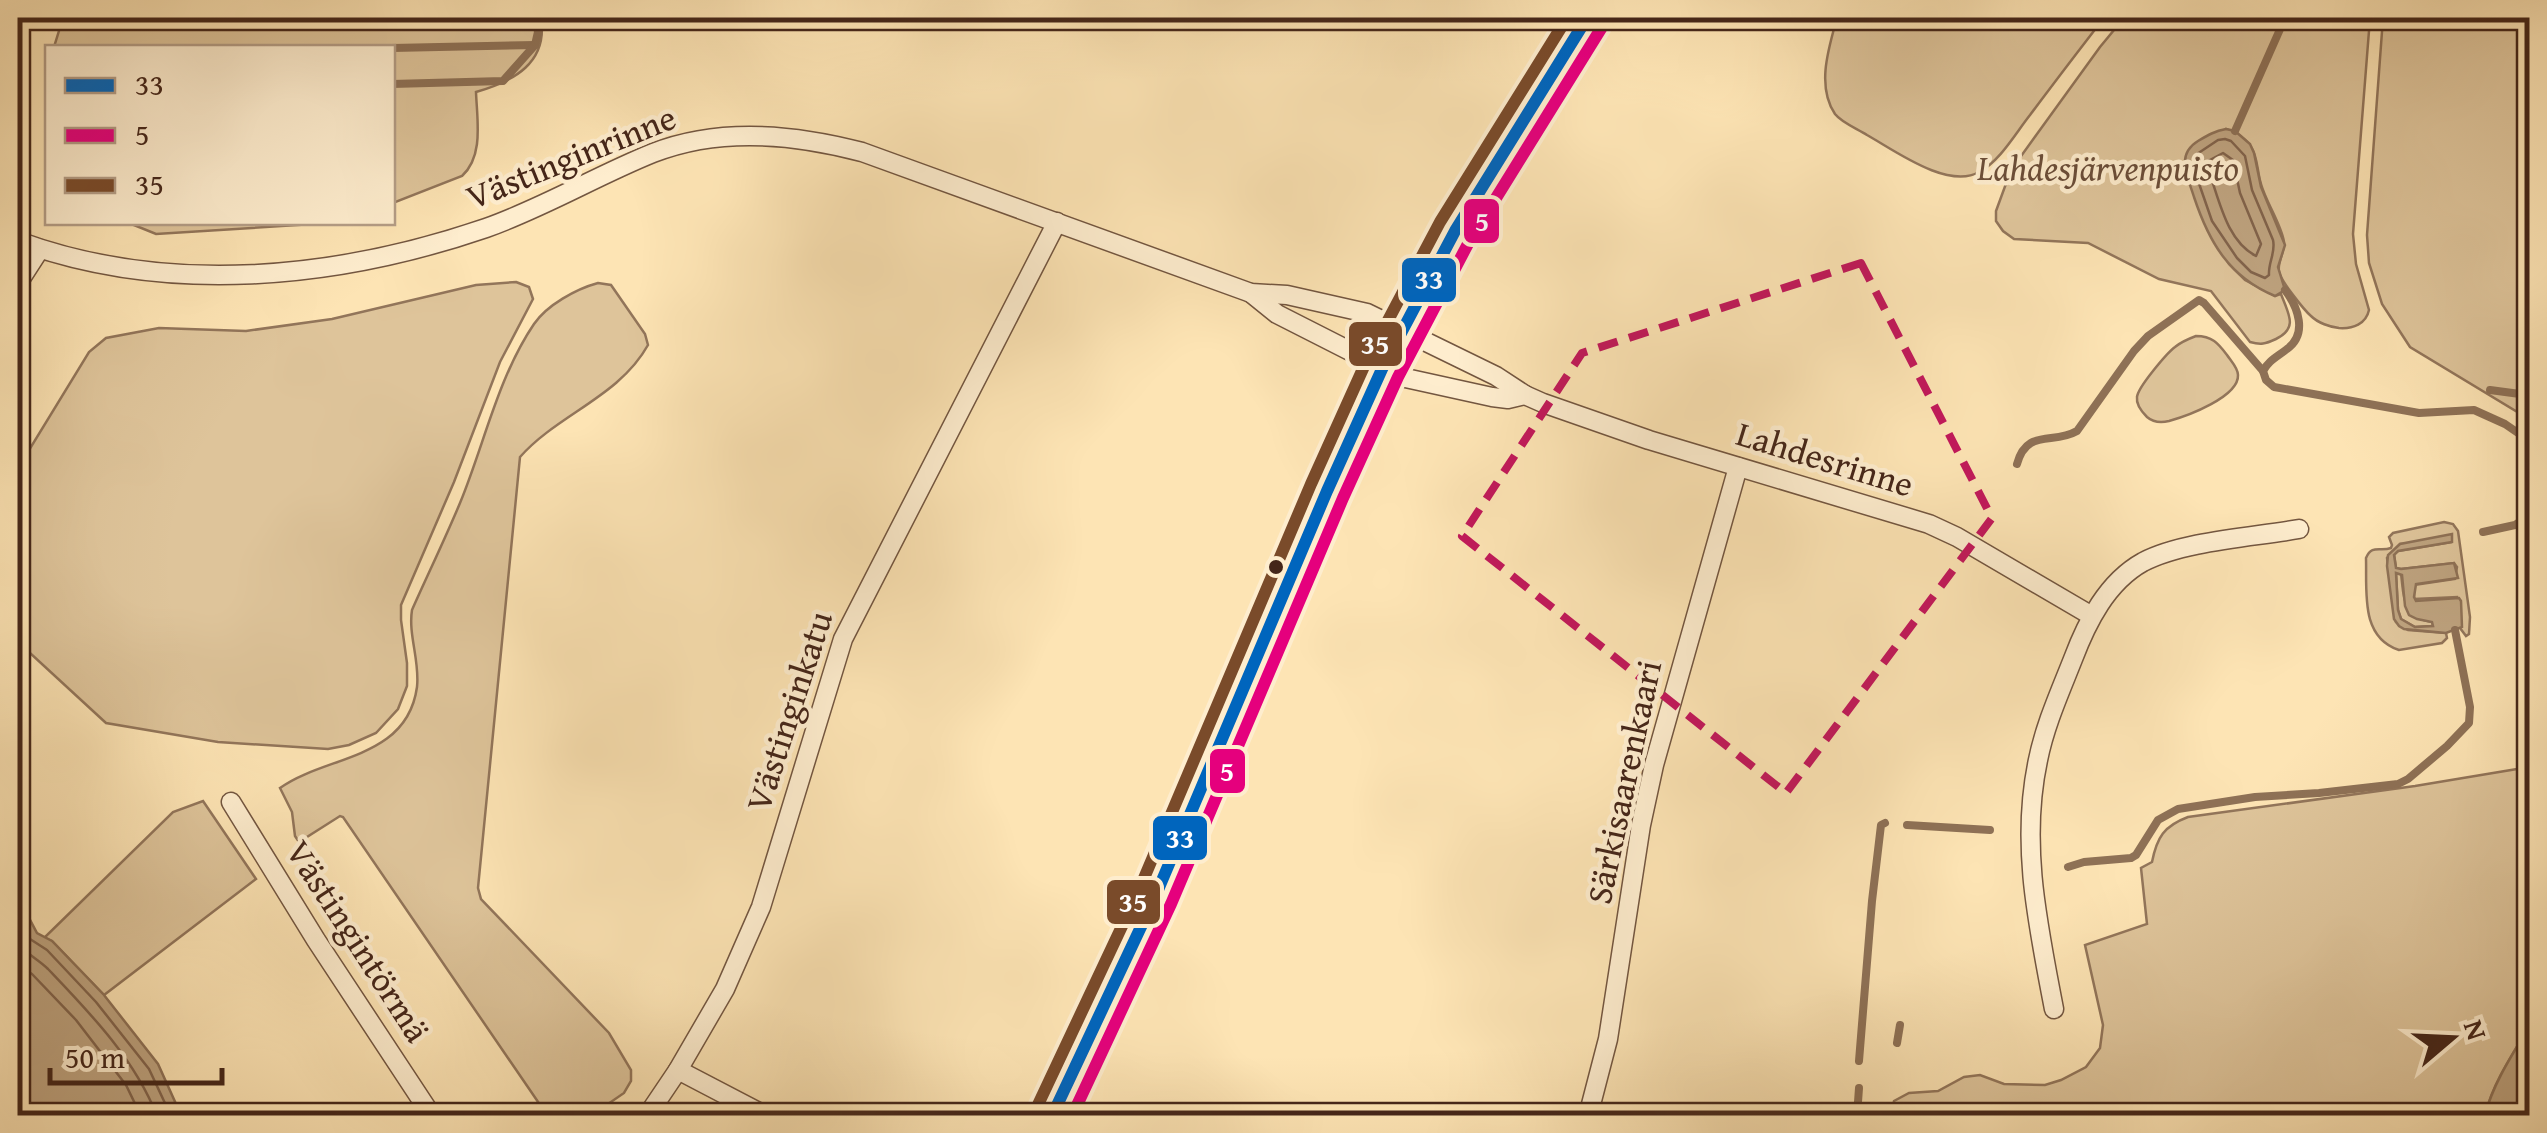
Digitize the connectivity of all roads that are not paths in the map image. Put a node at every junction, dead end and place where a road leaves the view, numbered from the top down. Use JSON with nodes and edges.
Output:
{"nodes":[{"id":1,"x":20,"y":18,"type":"edge"},
{"id":2,"x":1587,"y":18,"type":"edge"},
{"id":3,"x":18,"y":51,"type":"edge"},
{"id":4,"x":1056,"y":222,"type":"junction"},
{"id":5,"x":18,"y":240,"type":"edge"},
{"id":6,"x":40,"y":249,"type":"junction"},
{"id":7,"x":18,"y":283,"type":"edge"},
{"id":8,"x":1250,"y":294,"type":"junction"},
{"id":9,"x":1402,"y":329,"type":"junction"},
{"id":10,"x":1382,"y":369,"type":"junction"},
{"id":11,"x":1525,"y":395,"type":"junction"},
{"id":12,"x":1738,"y":467,"type":"junction"},
{"id":13,"x":2300,"y":530,"type":"dead end"},
{"id":14,"x":2092,"y":616,"type":"junction"},
{"id":15,"x":231,"y":802,"type":"dead end"},
{"id":16,"x":2054,"y":1009,"type":"dead end"},
{"id":17,"x":678,"y":1070,"type":"junction"},
{"id":18,"x":432,"y":1116,"type":"edge"},
{"id":19,"x":647,"y":1116,"type":"edge"},
{"id":20,"x":766,"y":1116,"type":"edge"},
{"id":21,"x":1052,"y":1116,"type":"edge"},
{"id":22,"x":1588,"y":1116,"type":"edge"}],
"edges":[{"from":1,"to":3,"type":"street"},
{"from":2,"to":9,"type":"main road"},
{"from":4,"to":6,"type":"street","name":"Västinginrinne"},
{"from":4,"to":8,"type":"street","name":"Västinginrinne"},
{"from":4,"to":17,"type":"street","name":"Västinginkatu"},
{"from":5,"to":6,"type":"street","name":"Västinginrinne"},
{"from":6,"to":7,"type":"street"},
{"from":8,"to":9,"type":"street","name":"Västinginrinne"},
{"from":8,"to":10,"type":"street","name":"Västinginrinne"},
{"from":9,"to":10,"type":"main road"},
{"from":9,"to":11,"type":"street","name":"Lahdesrinne"},
{"from":10,"to":11,"type":"street","name":"Lahdesrinne"},
{"from":10,"to":21,"type":"main road"},
{"from":11,"to":12,"type":"street","name":"Lahdesrinne"},
{"from":12,"to":14,"type":"street","name":"Lahdesrinne"},
{"from":12,"to":22,"type":"street","name":"Särkisaarenkaari"},
{"from":13,"to":14,"type":"street"},
{"from":14,"to":16,"type":"street"},
{"from":15,"to":18,"type":"street","name":"Västingintörmä"},
{"from":17,"to":19,"type":"street","name":"Västinginkatu"},
{"from":17,"to":20,"type":"street"}]}
